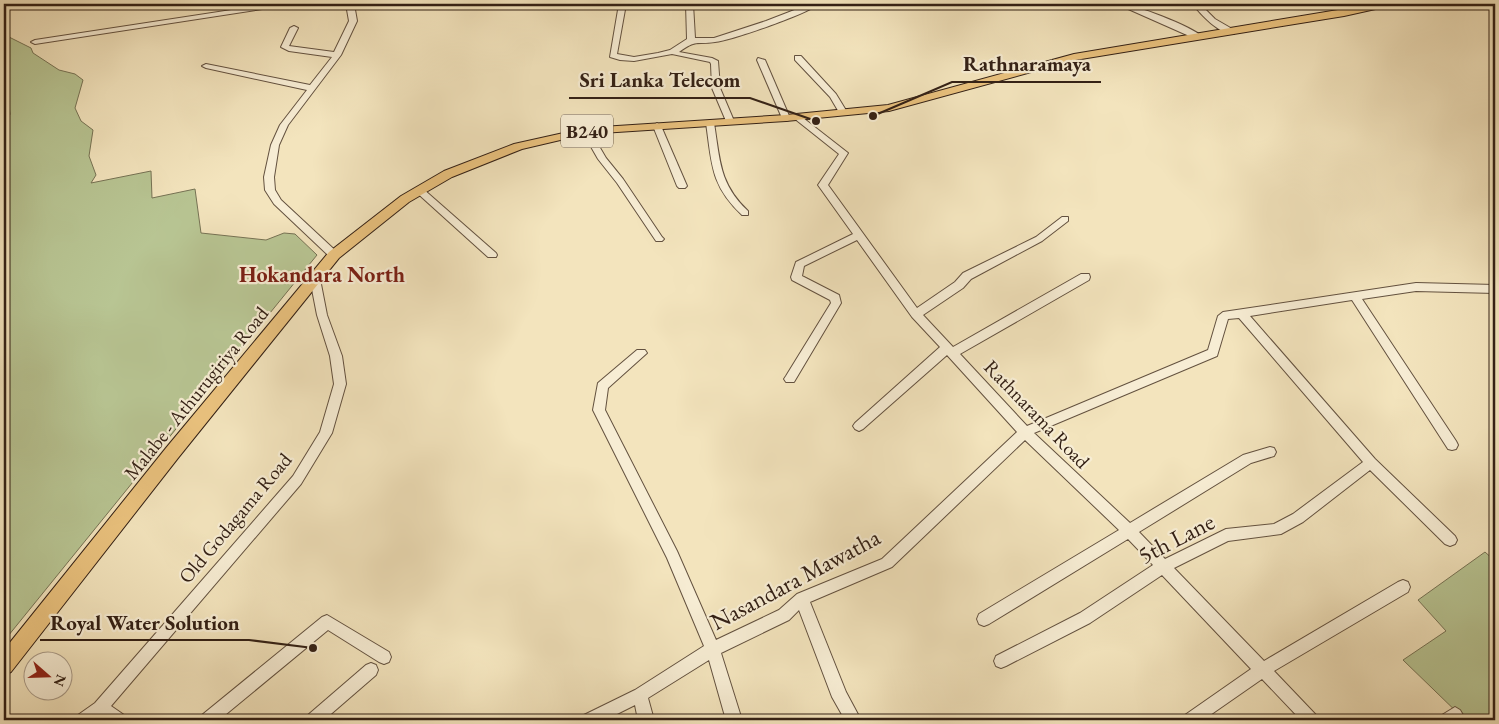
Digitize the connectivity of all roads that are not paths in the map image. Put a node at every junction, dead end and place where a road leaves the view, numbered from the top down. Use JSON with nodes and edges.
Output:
{"nodes":[{"id":1,"x":282,"y":4,"type":"edge"},
{"id":2,"x":350,"y":4,"type":"edge"},
{"id":3,"x":561,"y":4,"type":"edge"},
{"id":4,"x":600,"y":4,"type":"edge"},
{"id":5,"x":622,"y":4,"type":"edge"},
{"id":6,"x":689,"y":4,"type":"edge"},
{"id":7,"x":1121,"y":4,"type":"edge"},
{"id":8,"x":1196,"y":4,"type":"edge"},
{"id":9,"x":1386,"y":4,"type":"edge"},
{"id":10,"x":813,"y":5,"type":"edge"},
{"id":11,"x":251,"y":6,"type":"edge"},
{"id":12,"x":294,"y":28,"type":"dead end"},
{"id":13,"x":106,"y":32,"type":"junction"},
{"id":14,"x":1231,"y":32,"type":"junction"},
{"id":15,"x":1199,"y":37,"type":"junction"},
{"id":16,"x":691,"y":40,"type":"junction"},
{"id":17,"x":35,"y":42,"type":"dead end"},
{"id":18,"x":103,"y":43,"type":"dead end"},
{"id":19,"x":673,"y":52,"type":"junction"},
{"id":20,"x":337,"y":55,"type":"junction"},
{"id":21,"x":798,"y":58,"type":"dead end"},
{"id":22,"x":761,"y":60,"type":"dead end"},
{"id":23,"x":206,"y":66,"type":"dead end"},
{"id":24,"x":311,"y":88,"type":"junction"},
{"id":25,"x":843,"y":112,"type":"junction"},
{"id":26,"x":792,"y":118,"type":"junction"},
{"id":27,"x":730,"y":121,"type":"junction"},
{"id":28,"x":710,"y":123,"type":"junction"},
{"id":29,"x":657,"y":126,"type":"junction"},
{"id":30,"x":586,"y":131,"type":"junction"},
{"id":31,"x":682,"y":186,"type":"dead end"},
{"id":32,"x":419,"y":190,"type":"junction"},
{"id":33,"x":745,"y":213,"type":"dead end"},
{"id":34,"x":1065,"y":219,"type":"dead end"},
{"id":35,"x":859,"y":235,"type":"junction"},
{"id":36,"x":658,"y":239,"type":"dead end"},
{"id":37,"x":334,"y":255,"type":"junction"},
{"id":38,"x":492,"y":255,"type":"dead end"},
{"id":39,"x":1084,"y":277,"type":"dead end"},
{"id":40,"x":315,"y":279,"type":"junction"},
{"id":41,"x":1495,"y":289,"type":"edge"},
{"id":42,"x":1356,"y":296,"type":"junction"},
{"id":43,"x":916,"y":314,"type":"junction"},
{"id":44,"x":1241,"y":314,"type":"junction"},
{"id":45,"x":950,"y":350,"type":"junction"},
{"id":46,"x":641,"y":353,"type":"dead end"},
{"id":47,"x":790,"y":379,"type":"dead end"},
{"id":48,"x":859,"y":426,"type":"dead end"},
{"id":49,"x":1025,"y":432,"type":"junction"},
{"id":50,"x":1452,"y":445,"type":"dead end"},
{"id":51,"x":1270,"y":452,"type":"dead end"},
{"id":52,"x":1371,"y":463,"type":"junction"},
{"id":53,"x":1128,"y":531,"type":"junction"},
{"id":54,"x":1450,"y":540,"type":"dead end"},
{"id":55,"x":1162,"y":567,"type":"junction"},
{"id":56,"x":1403,"y":587,"type":"dead end"},
{"id":57,"x":802,"y":599,"type":"junction"},
{"id":58,"x":984,"y":618,"type":"dead end"},
{"id":59,"x":713,"y":649,"type":"junction"},
{"id":60,"x":384,"y":657,"type":"dead end"},
{"id":61,"x":1001,"y":661,"type":"dead end"},
{"id":62,"x":4,"y":665,"type":"edge"},
{"id":63,"x":371,"y":670,"type":"dead end"},
{"id":64,"x":1262,"y":670,"type":"junction"},
{"id":65,"x":640,"y":695,"type":"junction"},
{"id":66,"x":100,"y":708,"type":"junction"},
{"id":67,"x":83,"y":720,"type":"edge"},
{"id":68,"x":119,"y":720,"type":"edge"},
{"id":69,"x":207,"y":720,"type":"edge"},
{"id":70,"x":313,"y":720,"type":"edge"},
{"id":71,"x":589,"y":720,"type":"edge"},
{"id":72,"x":646,"y":720,"type":"edge"},
{"id":73,"x":734,"y":720,"type":"edge"},
{"id":74,"x":853,"y":720,"type":"edge"},
{"id":75,"x":1190,"y":720,"type":"edge"},
{"id":76,"x":1311,"y":720,"type":"edge"}],
"edges":[{"from":1,"to":11,"type":"street"},
{"from":2,"to":20,"type":"street"},
{"from":3,"to":4,"type":"street"},
{"from":5,"to":19,"type":"street"},
{"from":6,"to":16,"type":"street"},
{"from":7,"to":15,"type":"street"},
{"from":8,"to":14,"type":"street"},
{"from":9,"to":14,"type":"main road","name":"Malabe - Athurugiriya Road","number":"B240"},
{"from":10,"to":16,"type":"street"},
{"from":11,"to":13,"type":"street"},
{"from":12,"to":20,"type":"street"},
{"from":13,"to":17,"type":"street"},
{"from":13,"to":18,"type":"street"},
{"from":14,"to":15,"type":"main road","name":"Malabe - Athurugiriya Road","number":"B240"},
{"from":15,"to":25,"type":"main road","name":"Malabe - Athurugiriya Road","number":"B240"},
{"from":16,"to":19,"type":"street"},
{"from":19,"to":27,"type":"street"},
{"from":20,"to":24,"type":"street"},
{"from":21,"to":25,"type":"street"},
{"from":22,"to":26,"type":"street"},
{"from":23,"to":24,"type":"street"},
{"from":24,"to":37,"type":"street"},
{"from":25,"to":26,"type":"main road","name":"Malabe - Athurugiriya Road","number":"B240"},
{"from":26,"to":27,"type":"main road","name":"Malabe - Athurugiriya Road","number":"B240"},
{"from":26,"to":35,"type":"street","name":"Rathnarama Road"},
{"from":27,"to":28,"type":"main road","name":"Malabe - Athurugiriya Road","number":"B240"},
{"from":28,"to":29,"type":"main road","name":"Malabe - Athurugiriya Road","number":"B240"},
{"from":28,"to":33,"type":"street"},
{"from":29,"to":30,"type":"main road","name":"Malabe - Athurugiriya Road","number":"B240"},
{"from":29,"to":31,"type":"street"},
{"from":30,"to":32,"type":"main road","name":"Malabe - Athurugiriya Road","number":"B240"},
{"from":30,"to":36,"type":"street"},
{"from":32,"to":37,"type":"main road","name":"Malabe - Athurugiriya Road","number":"B240"},
{"from":32,"to":38,"type":"street"},
{"from":34,"to":43,"type":"street"},
{"from":35,"to":43,"type":"street","name":"Rathnarama Road"},
{"from":35,"to":47,"type":"street"},
{"from":37,"to":40,"type":"main road","name":"Malabe - Athurugiriya Road","number":"B240"},
{"from":39,"to":45,"type":"street"},
{"from":40,"to":62,"type":"main road","name":"Malabe - Athurugiriya Road","number":"B240"},
{"from":40,"to":66,"type":"street","name":"Old Godagama Road"},
{"from":41,"to":42,"type":"street"},
{"from":42,"to":44,"type":"street"},
{"from":42,"to":50,"type":"street"},
{"from":43,"to":45,"type":"street","name":"Rathnarama Road"},
{"from":44,"to":49,"type":"street"},
{"from":44,"to":52,"type":"street"},
{"from":45,"to":48,"type":"street"},
{"from":45,"to":49,"type":"street","name":"Rathnarama Road"},
{"from":46,"to":59,"type":"street"},
{"from":49,"to":53,"type":"street","name":"Rathnarama Road"},
{"from":49,"to":57,"type":"street","name":"Nasandara Mawatha"},
{"from":51,"to":53,"type":"street"},
{"from":52,"to":54,"type":"street"},
{"from":52,"to":55,"type":"street","name":"5th Lane"},
{"from":53,"to":55,"type":"street","name":"Rathnarama Road"},
{"from":53,"to":58,"type":"street"},
{"from":55,"to":61,"type":"street","name":"5th Lane"},
{"from":55,"to":64,"type":"street","name":"Rathnarama Road"},
{"from":56,"to":64,"type":"street"},
{"from":57,"to":59,"type":"street","name":"Nasandara Mawatha"},
{"from":57,"to":74,"type":"street"},
{"from":59,"to":65,"type":"street","name":"Nasandara Mawatha"},
{"from":59,"to":73,"type":"street"},
{"from":60,"to":69,"type":"street"},
{"from":63,"to":70,"type":"street"},
{"from":64,"to":75,"type":"street"},
{"from":64,"to":76,"type":"street","name":"Rathnarama Road"},
{"from":65,"to":71,"type":"street","name":"Nasandara Mawatha"},
{"from":65,"to":72,"type":"street"},
{"from":66,"to":67,"type":"street","name":"Old Godagama Road"},
{"from":66,"to":68,"type":"street"}]}
